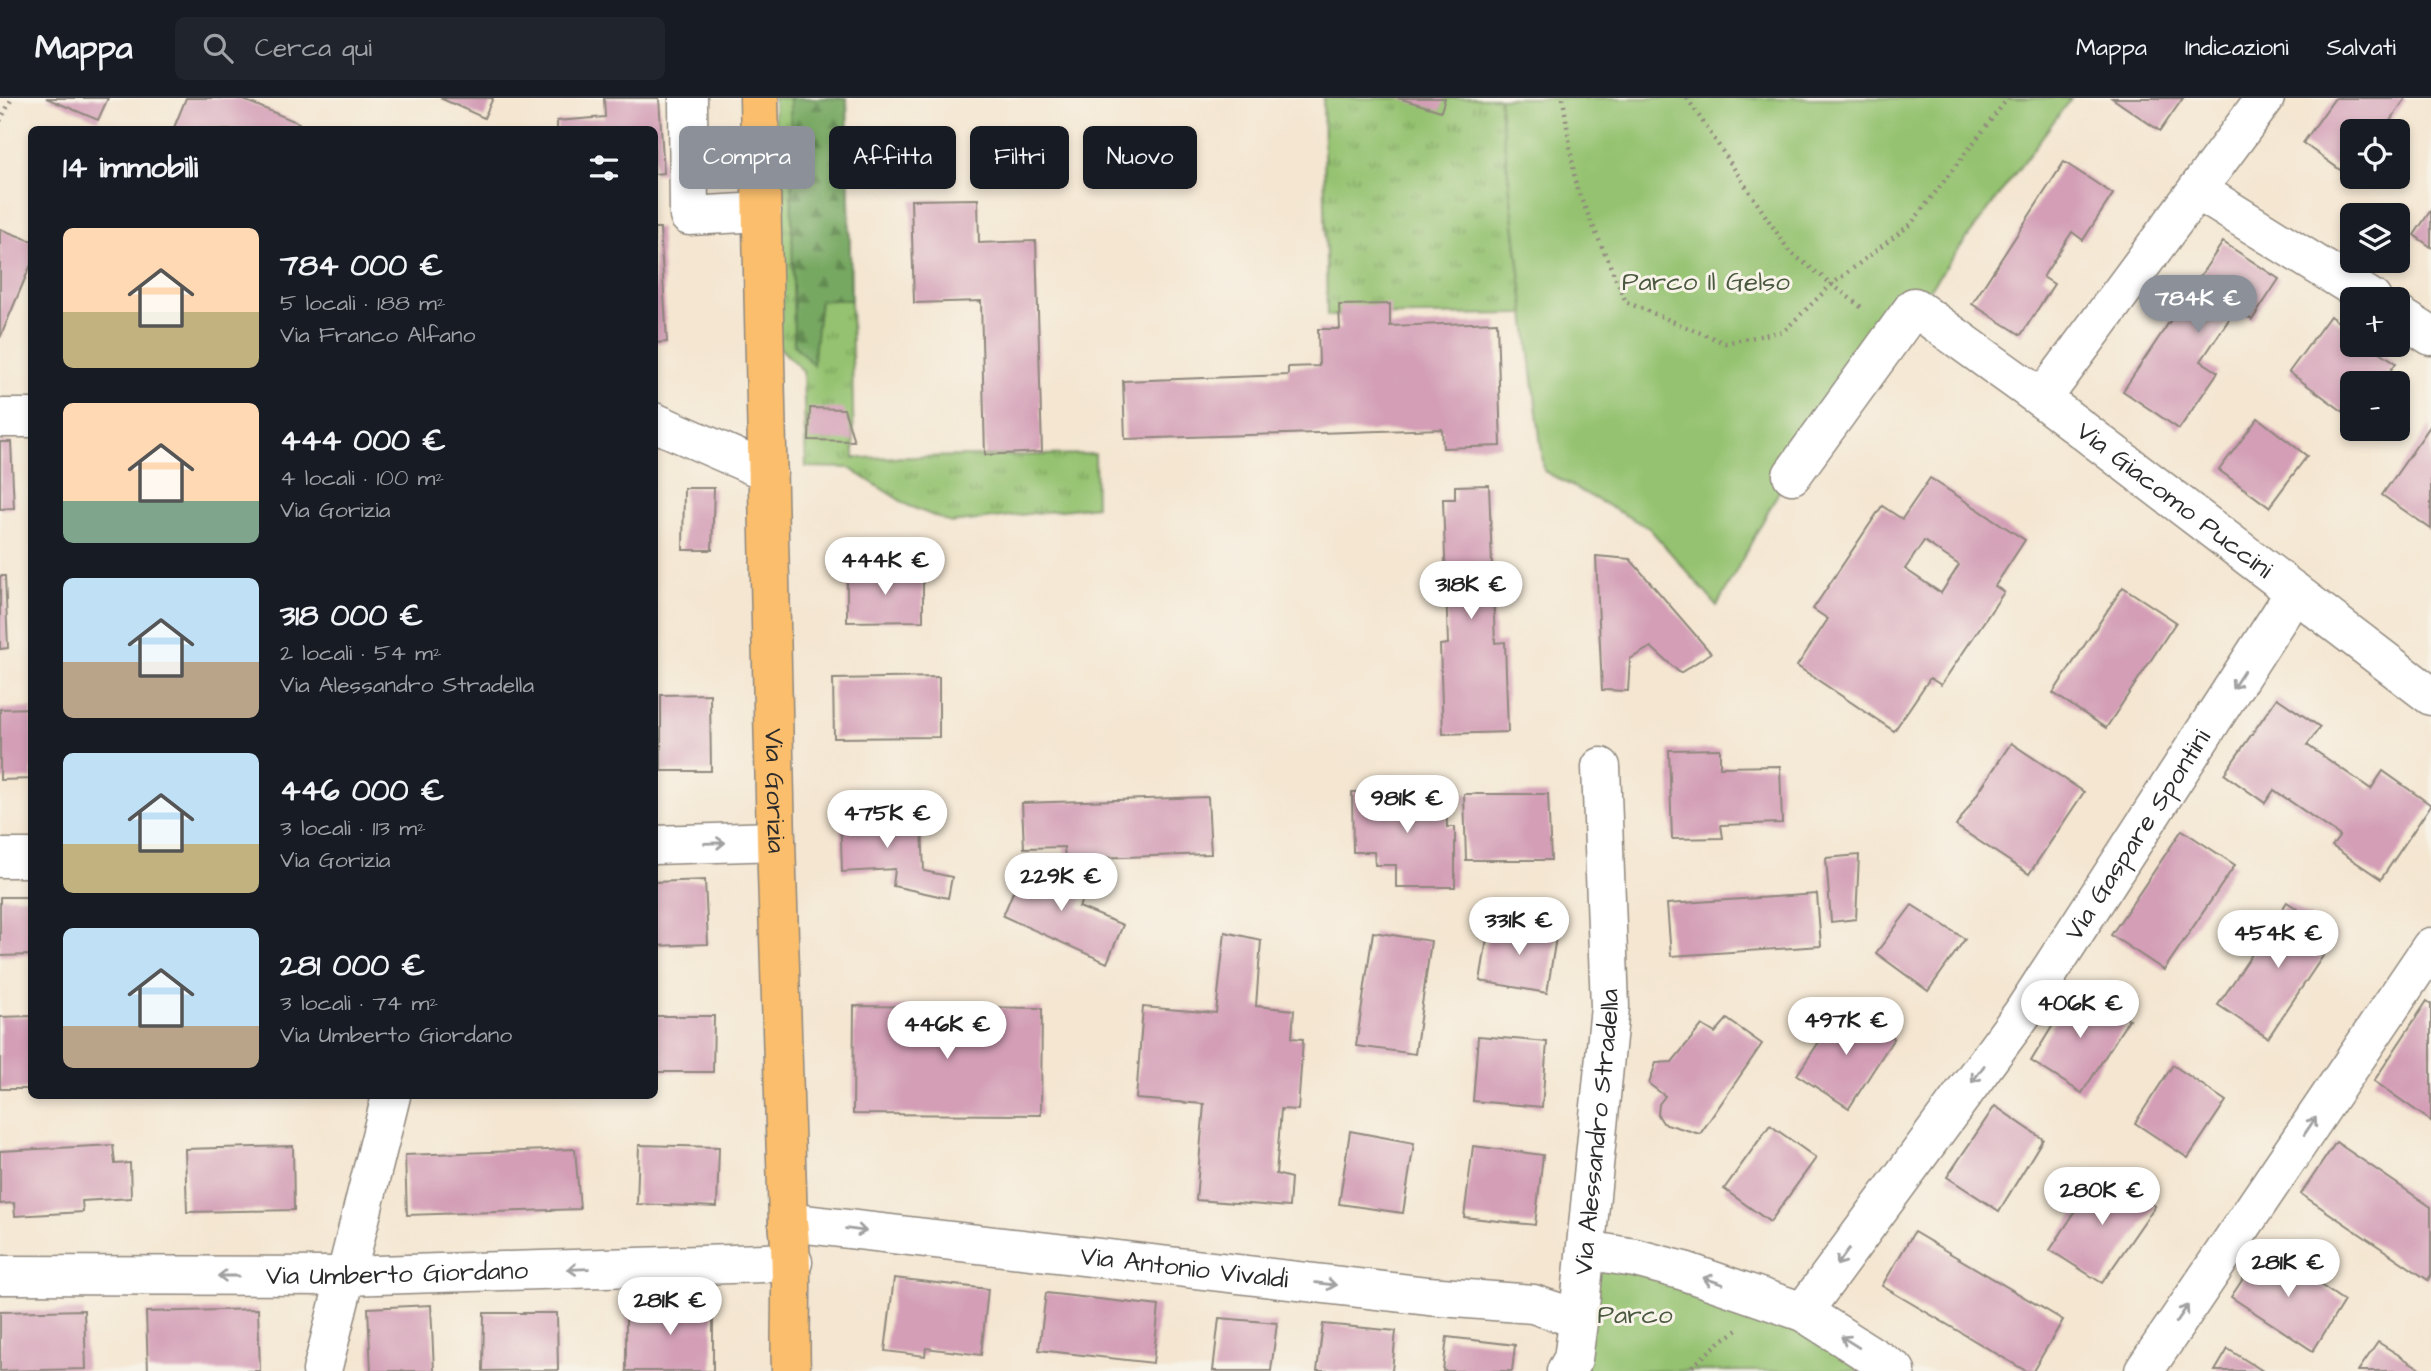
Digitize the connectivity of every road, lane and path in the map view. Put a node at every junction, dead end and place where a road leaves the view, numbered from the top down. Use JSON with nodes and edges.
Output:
{"nodes":[{"id":1,"x":12,"y":98,"type":"edge"},
{"id":2,"x":688,"y":98,"type":"edge"},
{"id":3,"x":759,"y":98,"type":"edge"},
{"id":4,"x":1563,"y":98,"type":"edge"},
{"id":5,"x":1687,"y":98,"type":"edge"},
{"id":6,"x":2008,"y":98,"type":"edge"},
{"id":7,"x":2266,"y":98,"type":"edge"},
{"id":8,"x":0,"y":121,"type":"edge"},
{"id":9,"x":2197,"y":190,"type":"junction"},
{"id":10,"x":762,"y":212,"type":"junction"},
{"id":11,"x":1831,"y":285,"type":"junction"},
{"id":12,"x":2353,"y":287,"type":"edge"},
{"id":13,"x":1904,"y":320,"type":"junction"},
{"id":14,"x":2410,"y":323,"type":"edge"},
{"id":15,"x":2431,"y":336,"type":"edge"},
{"id":16,"x":2042,"y":399,"type":"junction"},
{"id":17,"x":0,"y":418,"type":"edge"},
{"id":18,"x":28,"y":418,"type":"edge"},
{"id":19,"x":658,"y":424,"type":"edge"},
{"id":20,"x":768,"y":472,"type":"junction"},
{"id":21,"x":1793,"y":475,"type":"dead end"},
{"id":22,"x":2295,"y":593,"type":"junction"},
{"id":23,"x":2431,"y":696,"type":"edge"},
{"id":24,"x":1601,"y":767,"type":"dead end"},
{"id":25,"x":776,"y":841,"type":"junction"},
{"id":26,"x":658,"y":845,"type":"edge"},
{"id":27,"x":0,"y":858,"type":"edge"},
{"id":28,"x":28,"y":858,"type":"edge"},
{"id":29,"x":2431,"y":947,"type":"edge"},
{"id":30,"x":390,"y":1099,"type":"edge"},
{"id":31,"x":788,"y":1222,"type":"junction"},
{"id":32,"x":1586,"y":1250,"type":"junction"},
{"id":33,"x":793,"y":1262,"type":"junction"},
{"id":34,"x":0,"y":1275,"type":"edge"},
{"id":35,"x":345,"y":1276,"type":"junction"},
{"id":36,"x":1790,"y":1308,"type":"junction"},
{"id":37,"x":1579,"y":1315,"type":"junction"},
{"id":38,"x":322,"y":1371,"type":"edge"},
{"id":39,"x":791,"y":1371,"type":"edge"},
{"id":40,"x":1566,"y":1371,"type":"edge"},
{"id":41,"x":1687,"y":1371,"type":"edge"},
{"id":42,"x":1896,"y":1371,"type":"edge"},
{"id":43,"x":2144,"y":1371,"type":"edge"}],
"edges":[{"from":1,"to":8,"type":"path"},
{"from":2,"to":10,"type":"street"},
{"from":3,"to":10,"type":"main road","name":"Via Gorizia"},
{"from":4,"to":11,"type":"path"},
{"from":5,"to":11,"type":"path"},
{"from":6,"to":11,"type":"path"},
{"from":7,"to":9,"type":"street"},
{"from":9,"to":12,"type":"street"},
{"from":9,"to":16,"type":"street"},
{"from":10,"to":20,"type":"main road","name":"Via Gorizia"},
{"from":11,"to":13,"type":"path"},
{"from":13,"to":16,"type":"street","name":"Via Giacomo Puccini"},
{"from":13,"to":21,"type":"street"},
{"from":14,"to":15,"type":"street"},
{"from":16,"to":22,"type":"street","name":"Via Giacomo Puccini"},
{"from":17,"to":18,"type":"street"},
{"from":19,"to":20,"type":"street"},
{"from":20,"to":25,"type":"main road","name":"Via Gorizia"},
{"from":22,"to":23,"type":"street","name":"Via Giacomo Puccini"},
{"from":22,"to":36,"type":"street","name":"Via Gaspare Spontini","one_way":true},
{"from":24,"to":32,"type":"street","name":"Via Alessandro Stradella"},
{"from":26,"to":25,"type":"street","one_way":true},
{"from":25,"to":31,"type":"main road","name":"Via Gorizia"},
{"from":27,"to":28,"type":"street"},
{"from":43,"to":29,"type":"street","one_way":true},
{"from":30,"to":35,"type":"street"},
{"from":31,"to":33,"type":"main road","name":"Via Gorizia"},
{"from":31,"to":37,"type":"street","name":"Via Antonio Vivaldi","one_way":true},
{"from":36,"to":32,"type":"street","one_way":true},
{"from":32,"to":37,"type":"street","name":"Via Alessandro Stradella"},
{"from":33,"to":35,"type":"street","name":"Via Umberto Giordano","one_way":true},
{"from":33,"to":39,"type":"main road","name":"Via Gorizia"},
{"from":35,"to":34,"type":"street","name":"Via Umberto Giordano","one_way":true},
{"from":35,"to":38,"type":"street"},
{"from":36,"to":41,"type":"path"},
{"from":42,"to":36,"type":"street","one_way":true},
{"from":37,"to":40,"type":"street","name":"Via Alessandro Stradella"}]}
